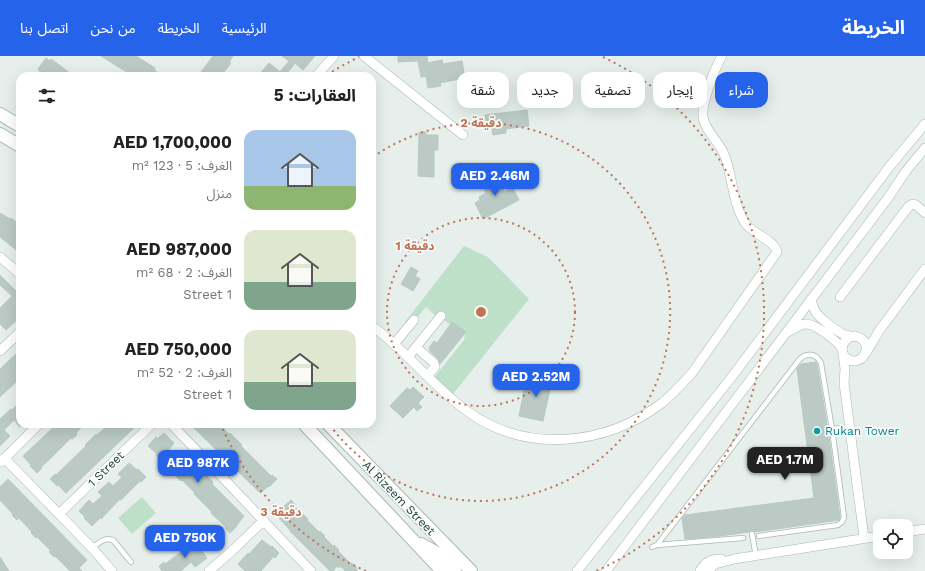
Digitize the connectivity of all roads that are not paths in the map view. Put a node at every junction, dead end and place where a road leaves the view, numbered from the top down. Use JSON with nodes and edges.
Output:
{"nodes":[{"id":1,"x":334,"y":56,"type":"edge"},
{"id":2,"x":364,"y":56,"type":"edge"},
{"id":3,"x":722,"y":56,"type":"edge"},
{"id":4,"x":320,"y":72,"type":"edge"},
{"id":5,"x":0,"y":114,"type":"edge"},
{"id":6,"x":16,"y":124,"type":"edge"},
{"id":7,"x":925,"y":124,"type":"edge"},
{"id":8,"x":0,"y":134,"type":"edge"},
{"id":9,"x":462,"y":135,"type":"dead end"},
{"id":10,"x":16,"y":144,"type":"edge"},
{"id":11,"x":925,"y":148,"type":"edge"},
{"id":12,"x":925,"y":213,"type":"edge"},
{"id":13,"x":0,"y":257,"type":"edge"},
{"id":14,"x":925,"y":268,"type":"edge"},
{"id":15,"x":16,"y":271,"type":"edge"},
{"id":16,"x":840,"y":297,"type":"dead end"},
{"id":17,"x":811,"y":299,"type":"junction"},
{"id":18,"x":441,"y":316,"type":"dead end"},
{"id":19,"x":414,"y":320,"type":"dead end"},
{"id":20,"x":376,"y":329,"type":"edge"},
{"id":21,"x":879,"y":331,"type":"junction"},
{"id":22,"x":786,"y":332,"type":"junction"},
{"id":23,"x":16,"y":336,"type":"edge"},
{"id":24,"x":857,"y":337,"type":"junction"},
{"id":25,"x":395,"y":344,"type":"junction"},
{"id":26,"x":416,"y":347,"type":"junction"},
{"id":27,"x":0,"y":351,"type":"edge"},
{"id":28,"x":842,"y":351,"type":"junction"},
{"id":29,"x":408,"y":357,"type":"junction"},
{"id":30,"x":862,"y":357,"type":"junction"},
{"id":31,"x":427,"y":376,"type":"junction"},
{"id":32,"x":845,"y":376,"type":"junction"},
{"id":33,"x":849,"y":426,"type":"junction"},
{"id":34,"x":35,"y":428,"type":"edge"},
{"id":35,"x":148,"y":428,"type":"edge"},
{"id":36,"x":175,"y":428,"type":"edge"},
{"id":37,"x":308,"y":428,"type":"edge"},
{"id":38,"x":332,"y":428,"type":"edge"},
{"id":39,"x":832,"y":429,"type":"junction"},
{"id":40,"x":2,"y":461,"type":"edge"},
{"id":41,"x":60,"y":514,"type":"junction"},
{"id":42,"x":263,"y":521,"type":"junction"},
{"id":43,"x":925,"y":529,"type":"edge"},
{"id":44,"x":913,"y":531,"type":"edge"},
{"id":45,"x":752,"y":534,"type":"dead end"},
{"id":46,"x":759,"y":536,"type":"dead end"},
{"id":47,"x":873,"y":537,"type":"edge"},
{"id":48,"x":743,"y":538,"type":"dead end"},
{"id":49,"x":864,"y":538,"type":"junction"},
{"id":50,"x":411,"y":539,"type":"junction"},
{"id":51,"x":657,"y":545,"type":"junction"},
{"id":52,"x":652,"y":547,"type":"dead end"},
{"id":53,"x":92,"y":548,"type":"junction"},
{"id":54,"x":756,"y":556,"type":"junction"},
{"id":55,"x":734,"y":559,"type":"junction"},
{"id":56,"x":131,"y":562,"type":"dead end"},
{"id":57,"x":109,"y":570,"type":"edge"},
{"id":58,"x":209,"y":571,"type":"edge"},
{"id":59,"x":311,"y":571,"type":"edge"},
{"id":60,"x":442,"y":571,"type":"edge"},
{"id":61,"x":455,"y":571,"type":"edge"},
{"id":62,"x":471,"y":571,"type":"edge"},
{"id":63,"x":577,"y":571,"type":"edge"},
{"id":64,"x":606,"y":571,"type":"edge"},
{"id":65,"x":700,"y":571,"type":"edge"},
{"id":66,"x":708,"y":571,"type":"edge"}],
"edges":[{"from":1,"to":4,"type":"street"},
{"from":2,"to":9,"type":"street"},
{"from":3,"to":31,"type":"street"},
{"from":5,"to":6,"type":"street"},
{"from":7,"to":63,"type":"street"},
{"from":8,"to":10,"type":"street"},
{"from":11,"to":17,"type":"street"},
{"from":12,"to":16,"type":"street"},
{"from":13,"to":15,"type":"street"},
{"from":14,"to":21,"type":"street"},
{"from":17,"to":22,"type":"street"},
{"from":17,"to":24,"type":"street"},
{"from":18,"to":26,"type":"street"},
{"from":19,"to":25,"type":"street"},
{"from":20,"to":25,"type":"street"},
{"from":21,"to":24,"type":"street"},
{"from":21,"to":30,"type":"street"},
{"from":22,"to":28,"type":"street"},
{"from":22,"to":64,"type":"street"},
{"from":23,"to":27,"type":"street"},
{"from":24,"to":28,"type":"street"},
{"from":24,"to":30,"type":"street"},
{"from":25,"to":29,"type":"street"},
{"from":26,"to":29,"type":"street"},
{"from":26,"to":31,"type":"street"},
{"from":28,"to":30,"type":"street"},
{"from":28,"to":32,"type":"street"},
{"from":29,"to":31,"type":"street"},
{"from":30,"to":32,"type":"street"},
{"from":32,"to":33,"type":"street"},
{"from":33,"to":39,"type":"lane"},
{"from":33,"to":49,"type":"street"},
{"from":34,"to":40,"type":"street"},
{"from":35,"to":41,"type":"street","name":"1 Street"},
{"from":36,"to":42,"type":"street"},
{"from":37,"to":50,"type":"street","name":"Al Rizeem Street"},
{"from":38,"to":62,"type":"street","name":"Al Rizeem Street"},
{"from":39,"to":46,"type":"lane"},
{"from":39,"to":51,"type":"lane"},
{"from":40,"to":41,"type":"street"},
{"from":41,"to":53,"type":"street"},
{"from":42,"to":58,"type":"street"},
{"from":42,"to":59,"type":"street"},
{"from":43,"to":44,"type":"street"},
{"from":45,"to":54,"type":"lane"},
{"from":47,"to":49,"type":"street"},
{"from":48,"to":51,"type":"lane"},
{"from":49,"to":54,"type":"street"},
{"from":50,"to":60,"type":"street","name":"Al Rizeem Street"},
{"from":50,"to":61,"type":"street"},
{"from":51,"to":52,"type":"lane"},
{"from":53,"to":56,"type":"lane"},
{"from":53,"to":57,"type":"street"},
{"from":54,"to":55,"type":"street"},
{"from":55,"to":65,"type":"street"},
{"from":55,"to":66,"type":"street"}]}
